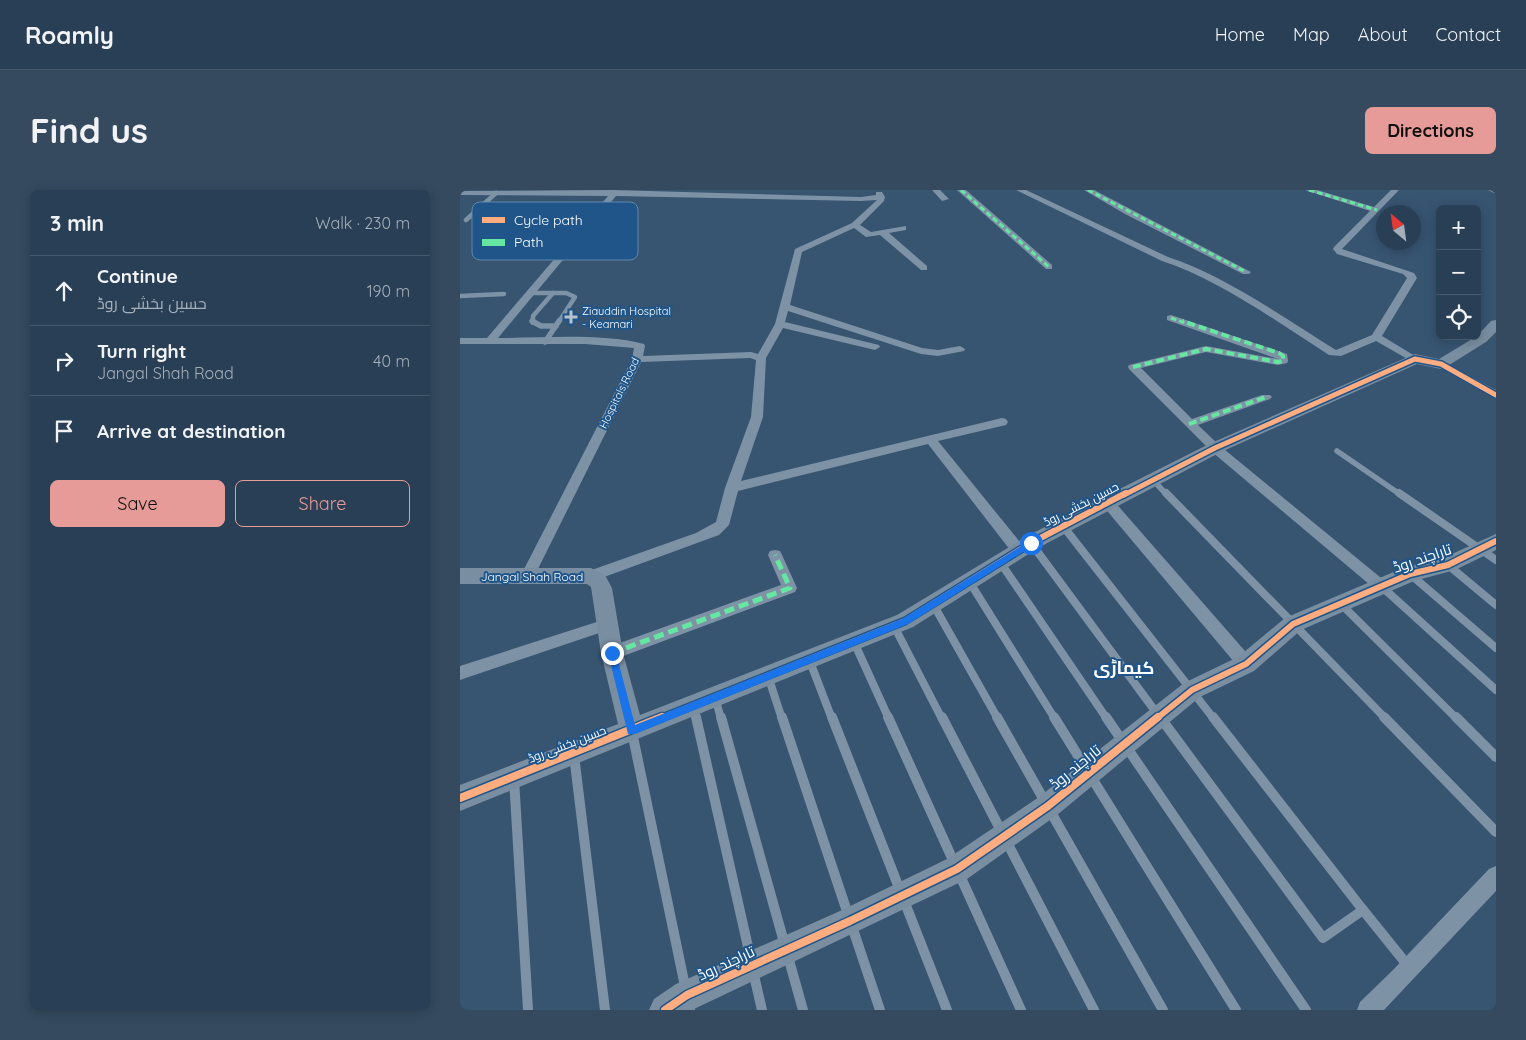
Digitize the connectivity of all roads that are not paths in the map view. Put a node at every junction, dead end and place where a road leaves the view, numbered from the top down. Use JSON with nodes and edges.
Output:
{"nodes":[{"id":1,"x":938,"y":190,"type":"edge"},
{"id":2,"x":961,"y":190,"type":"edge"},
{"id":3,"x":1020,"y":190,"type":"edge"},
{"id":4,"x":1088,"y":190,"type":"edge"},
{"id":5,"x":1309,"y":190,"type":"edge"},
{"id":6,"x":1396,"y":190,"type":"edge"},
{"id":7,"x":1492,"y":190,"type":"edge"},
{"id":8,"x":537,"y":192,"type":"edge"},
{"id":9,"x":615,"y":192,"type":"edge"},
{"id":10,"x":1496,"y":192,"type":"edge"},
{"id":11,"x":460,"y":193,"type":"edge"},
{"id":12,"x":496,"y":193,"type":"junction"},
{"id":13,"x":878,"y":193,"type":"edge"},
{"id":14,"x":945,"y":198,"type":"dead end"},
{"id":15,"x":486,"y":202,"type":"edge"},
{"id":16,"x":606,"y":202,"type":"edge"},
{"id":17,"x":1382,"y":205,"type":"edge"},
{"id":18,"x":1376,"y":210,"type":"edge"},
{"id":19,"x":1376,"y":211,"type":"edge"},
{"id":20,"x":472,"y":215,"type":"edge"},
{"id":21,"x":466,"y":220,"type":"dead end"},
{"id":22,"x":855,"y":225,"type":"junction"},
{"id":23,"x":903,"y":228,"type":"dead end"},
{"id":24,"x":883,"y":233,"type":"junction"},
{"id":25,"x":557,"y":260,"type":"edge"},
{"id":26,"x":1048,"y":267,"type":"dead end"},
{"id":27,"x":924,"y":268,"type":"dead end"},
{"id":28,"x":1246,"y":272,"type":"dead end"},
{"id":29,"x":529,"y":293,"type":"junction"},
{"id":30,"x":553,"y":293,"type":"junction"},
{"id":31,"x":504,"y":294,"type":"dead end"},
{"id":32,"x":460,"y":296,"type":"edge"},
{"id":33,"x":784,"y":308,"type":"junction"},
{"id":34,"x":1171,"y":318,"type":"dead end"},
{"id":35,"x":780,"y":324,"type":"junction"},
{"id":36,"x":1496,"y":324,"type":"edge"},
{"id":37,"x":556,"y":326,"type":"junction"},
{"id":38,"x":1376,"y":338,"type":"junction"},
{"id":39,"x":460,"y":341,"type":"edge"},
{"id":40,"x":489,"y":342,"type":"junction"},
{"id":41,"x":545,"y":342,"type":"junction"},
{"id":42,"x":876,"y":347,"type":"dead end"},
{"id":43,"x":960,"y":349,"type":"dead end"},
{"id":44,"x":761,"y":358,"type":"junction"},
{"id":45,"x":637,"y":359,"type":"junction"},
{"id":46,"x":1415,"y":360,"type":"junction"},
{"id":47,"x":1441,"y":364,"type":"junction"},
{"id":48,"x":1496,"y":394,"type":"edge"},
{"id":49,"x":1266,"y":398,"type":"dead end"},
{"id":50,"x":1002,"y":422,"type":"dead end"},
{"id":51,"x":1189,"y":424,"type":"junction"},
{"id":52,"x":930,"y":439,"type":"junction"},
{"id":53,"x":1215,"y":448,"type":"junction"},
{"id":54,"x":1337,"y":451,"type":"dead end"},
{"id":55,"x":1153,"y":480,"type":"junction"},
{"id":56,"x":732,"y":488,"type":"junction"},
{"id":57,"x":1108,"y":503,"type":"junction"},
{"id":58,"x":1063,"y":526,"type":"junction"},
{"id":59,"x":1025,"y":547,"type":"junction"},
{"id":60,"x":1491,"y":550,"type":"edge"},
{"id":61,"x":775,"y":555,"type":"dead end"},
{"id":62,"x":1000,"y":562,"type":"junction"},
{"id":63,"x":1448,"y":565,"type":"junction"},
{"id":64,"x":1410,"y":574,"type":"junction"},
{"id":65,"x":528,"y":575,"type":"junction"},
{"id":66,"x":460,"y":576,"type":"edge"},
{"id":67,"x":592,"y":576,"type":"junction"},
{"id":68,"x":969,"y":581,"type":"junction"},
{"id":69,"x":1381,"y":586,"type":"junction"},
{"id":70,"x":1339,"y":603,"type":"junction"},
{"id":71,"x":933,"y":604,"type":"junction"},
{"id":72,"x":1496,"y":605,"type":"edge"},
{"id":73,"x":1293,"y":624,"type":"junction"},
{"id":74,"x":606,"y":625,"type":"junction"},
{"id":75,"x":894,"y":626,"type":"junction"},
{"id":76,"x":854,"y":642,"type":"junction"},
{"id":77,"x":1496,"y":648,"type":"edge"},
{"id":78,"x":612,"y":653,"type":"junction"},
{"id":79,"x":809,"y":659,"type":"junction"},
{"id":80,"x":1246,"y":664,"type":"junction"},
{"id":81,"x":460,"y":672,"type":"edge"},
{"id":82,"x":768,"y":676,"type":"junction"},
{"id":83,"x":1192,"y":690,"type":"junction"},
{"id":84,"x":1496,"y":690,"type":"edge"},
{"id":85,"x":715,"y":697,"type":"junction"},
{"id":86,"x":693,"y":706,"type":"junction"},
{"id":87,"x":1159,"y":716,"type":"junction"},
{"id":88,"x":632,"y":730,"type":"junction"},
{"id":89,"x":1124,"y":744,"type":"junction"},
{"id":90,"x":574,"y":753,"type":"junction"},
{"id":91,"x":1496,"y":757,"type":"edge"},
{"id":92,"x":1088,"y":772,"type":"junction"},
{"id":93,"x":514,"y":777,"type":"junction"},
{"id":94,"x":460,"y":798,"type":"edge"},
{"id":95,"x":1048,"y":806,"type":"junction"},
{"id":96,"x":1496,"y":832,"type":"edge"},
{"id":97,"x":1004,"y":837,"type":"junction"},
{"id":98,"x":957,"y":869,"type":"junction"},
{"id":99,"x":1496,"y":876,"type":"edge"},
{"id":100,"x":902,"y":896,"type":"junction"},
{"id":101,"x":1363,"y":910,"type":"junction"},
{"id":102,"x":850,"y":921,"type":"junction"},
{"id":103,"x":786,"y":950,"type":"junction"},
{"id":104,"x":752,"y":965,"type":"junction"},
{"id":105,"x":1410,"y":969,"type":"junction"},
{"id":106,"x":688,"y":1003,"type":"edge"},
{"id":107,"x":528,"y":1010,"type":"edge"},
{"id":108,"x":605,"y":1010,"type":"edge"},
{"id":109,"x":665,"y":1010,"type":"edge"},
{"id":110,"x":762,"y":1010,"type":"edge"},
{"id":111,"x":803,"y":1010,"type":"edge"},
{"id":112,"x":880,"y":1010,"type":"edge"},
{"id":113,"x":947,"y":1010,"type":"edge"},
{"id":114,"x":1020,"y":1010,"type":"edge"},
{"id":115,"x":1094,"y":1010,"type":"edge"},
{"id":116,"x":1163,"y":1010,"type":"edge"},
{"id":117,"x":1236,"y":1010,"type":"edge"},
{"id":118,"x":1306,"y":1010,"type":"edge"},
{"id":119,"x":1368,"y":1010,"type":"edge"}],
"edges":[{"from":1,"to":14,"type":"street"},
{"from":2,"to":26,"type":"street"},
{"from":3,"to":38,"type":"street"},
{"from":4,"to":28,"type":"street"},
{"from":5,"to":18,"type":"street"},
{"from":6,"to":17,"type":"street"},
{"from":7,"to":10,"type":"street"},
{"from":8,"to":9,"type":"street"},
{"from":8,"to":12,"type":"street"},
{"from":9,"to":13,"type":"street"},
{"from":9,"to":16,"type":"street"},
{"from":11,"to":12,"type":"street"},
{"from":12,"to":15,"type":"lane"},
{"from":13,"to":22,"type":"street"},
{"from":19,"to":38,"type":"street"},
{"from":20,"to":21,"type":"lane"},
{"from":22,"to":24,"type":"street"},
{"from":22,"to":33,"type":"street"},
{"from":23,"to":24,"type":"street"},
{"from":24,"to":27,"type":"street"},
{"from":25,"to":29,"type":"street"},
{"from":29,"to":30,"type":"lane"},
{"from":29,"to":40,"type":"street"},
{"from":30,"to":37,"type":"lane"},
{"from":30,"to":37,"type":"lane"},
{"from":31,"to":32,"type":"lane"},
{"from":33,"to":35,"type":"street"},
{"from":33,"to":43,"type":"street"},
{"from":34,"to":51,"type":"street"},
{"from":35,"to":42,"type":"street"},
{"from":35,"to":44,"type":"street"},
{"from":36,"to":47,"type":"street"},
{"from":37,"to":41,"type":"lane"},
{"from":38,"to":46,"type":"street"},
{"from":39,"to":40,"type":"street","name":"Hospitals Road"},
{"from":40,"to":41,"type":"street","name":"Hospitals Road"},
{"from":41,"to":45,"type":"street","name":"Hospitals Road"},
{"from":44,"to":45,"type":"street"},
{"from":44,"to":56,"type":"street"},
{"from":45,"to":65,"type":"street","name":"Hospitals Road"},
{"from":46,"to":47,"type":"street"},
{"from":46,"to":53,"type":"street","name":"حسین بخشی روڈ"},
{"from":47,"to":48,"type":"street"},
{"from":49,"to":51,"type":"street"},
{"from":50,"to":52,"type":"street"},
{"from":51,"to":53,"type":"street"},
{"from":52,"to":56,"type":"street"},
{"from":52,"to":59,"type":"street"},
{"from":53,"to":55,"type":"street","name":"حسین بخشی روڈ"},
{"from":53,"to":69,"type":"street"},
{"from":54,"to":60,"type":"lane"},
{"from":55,"to":57,"type":"street","name":"حسین بخشی روڈ"},
{"from":55,"to":73,"type":"lane"},
{"from":56,"to":67,"type":"street"},
{"from":57,"to":58,"type":"street","name":"حسین بخشی روڈ"},
{"from":57,"to":80,"type":"street"},
{"from":58,"to":59,"type":"street","name":"حسین بخشی روڈ"},
{"from":58,"to":83,"type":"lane"},
{"from":59,"to":62,"type":"street","name":"حسین بخشی روڈ"},
{"from":59,"to":87,"type":"lane"},
{"from":60,"to":63,"type":"street","name":"تاراچند روڈ"},
{"from":61,"to":78,"type":"street"},
{"from":62,"to":68,"type":"street","name":"حسین بخشی روڈ"},
{"from":62,"to":89,"type":"lane"},
{"from":63,"to":64,"type":"street","name":"تاراچند روڈ"},
{"from":63,"to":72,"type":"lane"},
{"from":64,"to":69,"type":"street","name":"تاراچند روڈ"},
{"from":64,"to":77,"type":"lane"},
{"from":65,"to":66,"type":"street","name":"Jangal Shah Road"},
{"from":65,"to":67,"type":"street","name":"Jangal Shah Road"},
{"from":67,"to":74,"type":"street","name":"Jangal Shah Road"},
{"from":68,"to":71,"type":"street","name":"حسین بخشی روڈ"},
{"from":68,"to":92,"type":"lane"},
{"from":69,"to":70,"type":"street","name":"تاراچند روڈ"},
{"from":69,"to":84,"type":"lane"},
{"from":70,"to":73,"type":"street","name":"تاراچند روڈ"},
{"from":70,"to":91,"type":"lane"},
{"from":71,"to":75,"type":"street","name":"حسین بخشی روڈ"},
{"from":71,"to":95,"type":"lane"},
{"from":73,"to":80,"type":"street","name":"تاراچند روڈ"},
{"from":73,"to":96,"type":"lane"},
{"from":74,"to":78,"type":"street","name":"Jangal Shah Road"},
{"from":74,"to":81,"type":"street"},
{"from":75,"to":76,"type":"street","name":"حسین بخشی روڈ"},
{"from":75,"to":97,"type":"lane"},
{"from":76,"to":79,"type":"street","name":"حسین بخشی روڈ"},
{"from":76,"to":98,"type":"lane"},
{"from":78,"to":88,"type":"street","name":"Jangal Shah Road"},
{"from":79,"to":82,"type":"street","name":"حسین بخشی روڈ"},
{"from":79,"to":100,"type":"lane"},
{"from":80,"to":83,"type":"street","name":"تاراچند روڈ"},
{"from":82,"to":85,"type":"street","name":"حسین بخشی روڈ"},
{"from":82,"to":102,"type":"lane"},
{"from":83,"to":87,"type":"street","name":"تاراچند روڈ"},
{"from":83,"to":101,"type":"lane"},
{"from":85,"to":86,"type":"street","name":"حسین بخشی روڈ"},
{"from":85,"to":103,"type":"lane"},
{"from":86,"to":88,"type":"street","name":"حسین بخشی روڈ"},
{"from":86,"to":104,"type":"lane"},
{"from":87,"to":89,"type":"street","name":"تاراچند روڈ"},
{"from":87,"to":101,"type":"lane"},
{"from":88,"to":90,"type":"street","name":"حسین بخشی روڈ"},
{"from":88,"to":106,"type":"lane"},
{"from":89,"to":92,"type":"street","name":"تاراچند روڈ"},
{"from":89,"to":118,"type":"lane"},
{"from":90,"to":93,"type":"street","name":"حسین بخشی روڈ"},
{"from":90,"to":108,"type":"lane"},
{"from":92,"to":95,"type":"street","name":"تاراچند روڈ"},
{"from":92,"to":117,"type":"lane"},
{"from":93,"to":94,"type":"street","name":"حسین بخشی روڈ"},
{"from":93,"to":107,"type":"lane"},
{"from":95,"to":97,"type":"street","name":"تاراچند روڈ"},
{"from":95,"to":116,"type":"lane"},
{"from":97,"to":98,"type":"street","name":"تاراچند روڈ"},
{"from":97,"to":115,"type":"lane"},
{"from":98,"to":100,"type":"street","name":"تاراچند روڈ"},
{"from":98,"to":114,"type":"lane"},
{"from":99,"to":105,"type":"street"},
{"from":100,"to":102,"type":"street","name":"تاراچند روڈ"},
{"from":100,"to":113,"type":"lane"},
{"from":101,"to":105,"type":"lane"},
{"from":102,"to":103,"type":"street","name":"تاراچند روڈ"},
{"from":102,"to":112,"type":"lane"},
{"from":103,"to":104,"type":"street","name":"تاراچند روڈ"},
{"from":103,"to":111,"type":"lane"},
{"from":104,"to":106,"type":"street","name":"تاراچند روڈ"},
{"from":104,"to":110,"type":"lane"},
{"from":105,"to":119,"type":"street"},
{"from":106,"to":109,"type":"street","name":"تاراچند روڈ"}]}
